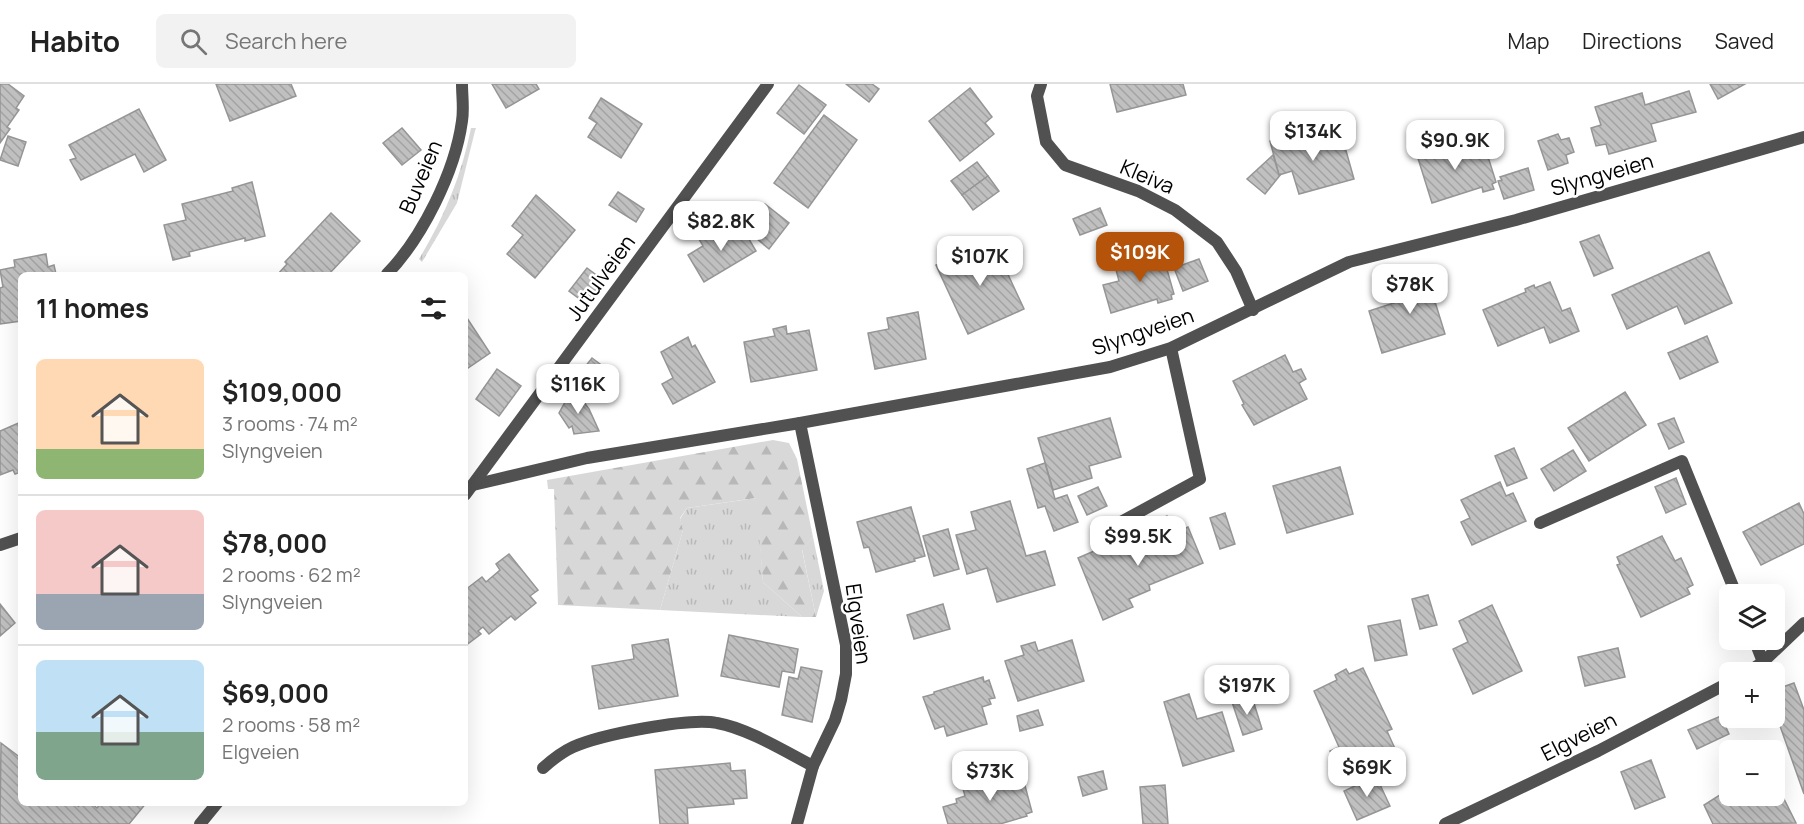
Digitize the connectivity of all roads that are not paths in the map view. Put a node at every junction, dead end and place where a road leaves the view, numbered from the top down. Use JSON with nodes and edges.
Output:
{"nodes":[{"id":1,"x":462,"y":84,"type":"edge"},
{"id":2,"x":768,"y":84,"type":"edge"},
{"id":3,"x":1041,"y":84,"type":"edge"},
{"id":4,"x":1804,"y":137,"type":"edge"},
{"id":5,"x":389,"y":272,"type":"edge"},
{"id":6,"x":1252,"y":310,"type":"junction"},
{"id":7,"x":1171,"y":348,"type":"junction"},
{"id":8,"x":800,"y":423,"type":"junction"},
{"id":9,"x":469,"y":490,"type":"edge"},
{"id":10,"x":1119,"y":523,"type":"dead end"},
{"id":11,"x":1540,"y":523,"type":"dead end"},
{"id":12,"x":18,"y":539,"type":"edge"},
{"id":13,"x":0,"y":545,"type":"edge"},
{"id":14,"x":1732,"y":584,"type":"edge"},
{"id":15,"x":1804,"y":623,"type":"edge"},
{"id":16,"x":1758,"y":650,"type":"edge"},
{"id":17,"x":1763,"y":662,"type":"joint"},
{"id":18,"x":1719,"y":688,"type":"edge"},
{"id":19,"x":813,"y":766,"type":"junction"},
{"id":20,"x":543,"y":768,"type":"dead end"},
{"id":21,"x":215,"y":806,"type":"edge"},
{"id":22,"x":200,"y":824,"type":"edge"},
{"id":23,"x":797,"y":824,"type":"edge"},
{"id":24,"x":1445,"y":824,"type":"edge"}],
"edges":[{"from":1,"to":5,"type":"street","name":"Buveien"},
{"from":2,"to":9,"type":"street","name":"Jutulveien"},
{"from":3,"to":6,"type":"street","name":"Kleiva"},
{"from":4,"to":6,"type":"street","name":"Slyngveien"},
{"from":6,"to":7,"type":"street","name":"Slyngveien"},
{"from":7,"to":8,"type":"street","name":"Slyngveien"},
{"from":7,"to":10,"type":"street"},
{"from":8,"to":9,"type":"street","name":"Slyngveien"},
{"from":8,"to":19,"type":"street","name":"Elgveien"},
{"from":11,"to":14,"type":"street"},
{"from":12,"to":13,"type":"street"},
{"from":15,"to":17,"type":"street"},
{"from":16,"to":17,"type":"street"},
{"from":18,"to":24,"type":"street","name":"Elgveien"},
{"from":19,"to":20,"type":"street"},
{"from":19,"to":23,"type":"street","name":"Elgveien"},
{"from":21,"to":22,"type":"street"}]}
